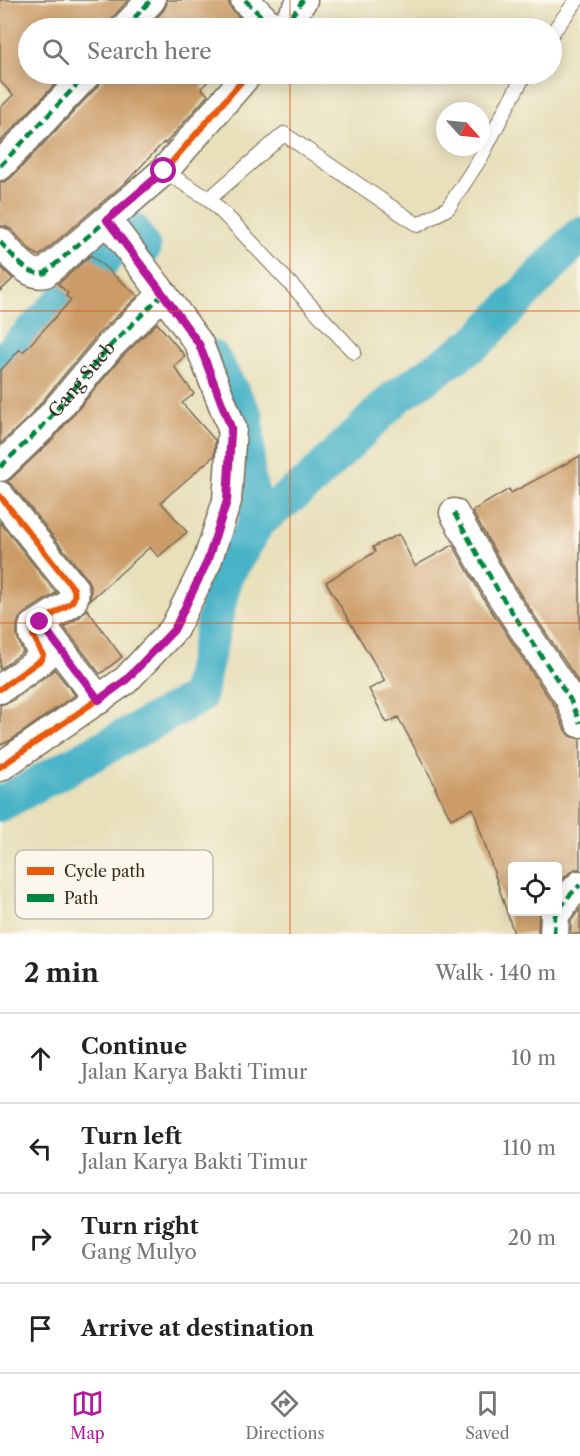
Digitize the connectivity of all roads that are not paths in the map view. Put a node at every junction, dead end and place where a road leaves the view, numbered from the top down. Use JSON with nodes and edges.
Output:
{"nodes":[{"id":1,"x":152,"y":0,"type":"edge"},
{"id":2,"x":245,"y":0,"type":"edge"},
{"id":3,"x":303,"y":0,"type":"edge"},
{"id":4,"x":577,"y":0,"type":"edge"},
{"id":5,"x":135,"y":18,"type":"edge"},
{"id":6,"x":263,"y":18,"type":"edge"},
{"id":7,"x":290,"y":18,"type":"edge"},
{"id":8,"x":562,"y":20,"type":"edge"},
{"id":9,"x":78,"y":84,"type":"edge"},
{"id":10,"x":239,"y":84,"type":"edge"},
{"id":11,"x":519,"y":84,"type":"edge"},
{"id":12,"x":0,"y":166,"type":"edge"},
{"id":13,"x":164,"y":171,"type":"junction"},
{"id":14,"x":209,"y":199,"type":"junction"},
{"id":15,"x":111,"y":224,"type":"junction"},
{"id":16,"x":0,"y":242,"type":"edge"},
{"id":17,"x":163,"y":294,"type":"junction"},
{"id":18,"x":354,"y":352,"type":"dead end"},
{"id":19,"x":0,"y":467,"type":"edge"},
{"id":20,"x":0,"y":496,"type":"edge"},
{"id":21,"x":454,"y":513,"type":"dead end"},
{"id":22,"x":40,"y":622,"type":"junction"},
{"id":23,"x":0,"y":689,"type":"edge"},
{"id":24,"x":99,"y":700,"type":"junction"},
{"id":25,"x":580,"y":723,"type":"edge"},
{"id":26,"x":0,"y":767,"type":"edge"},
{"id":27,"x":580,"y":885,"type":"edge"},
{"id":28,"x":554,"y":934,"type":"edge"}],
"edges":[{"from":1,"to":5,"type":"street"},
{"from":2,"to":6,"type":"street"},
{"from":3,"to":7,"type":"street"},
{"from":4,"to":8,"type":"lane"},
{"from":9,"to":12,"type":"street"},
{"from":10,"to":13,"type":"street"},
{"from":11,"to":14,"type":"lane"},
{"from":13,"to":14,"type":"lane"},
{"from":13,"to":15,"type":"street"},
{"from":14,"to":18,"type":"lane"},
{"from":15,"to":16,"type":"street"},
{"from":15,"to":17,"type":"street"},
{"from":17,"to":19,"type":"street","name":"Gang Sueb"},
{"from":17,"to":24,"type":"street"},
{"from":20,"to":22,"type":"street"},
{"from":21,"to":25,"type":"street"},
{"from":22,"to":23,"type":"street"},
{"from":22,"to":24,"type":"street"},
{"from":24,"to":26,"type":"street"},
{"from":27,"to":28,"type":"street"}]}
